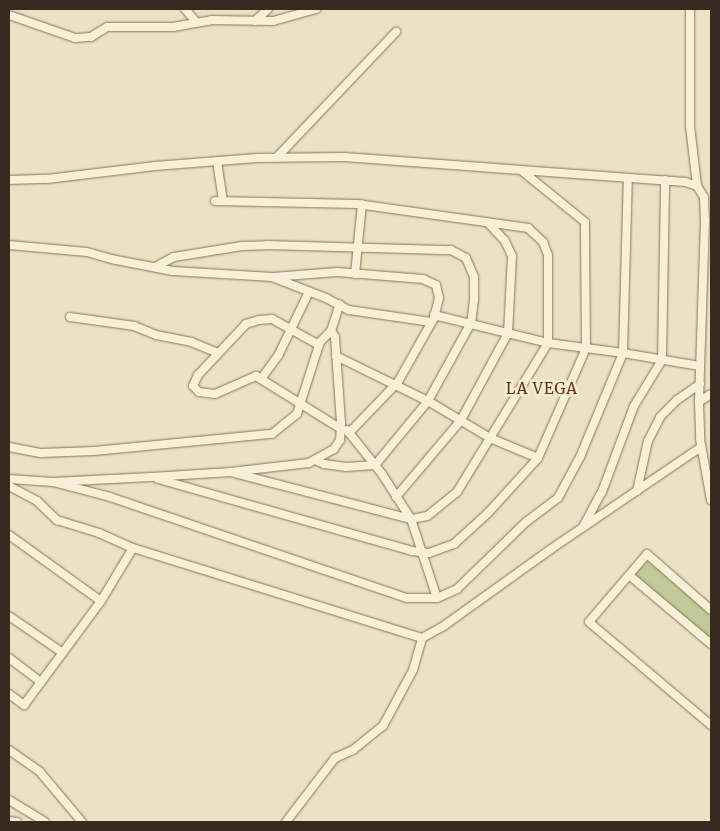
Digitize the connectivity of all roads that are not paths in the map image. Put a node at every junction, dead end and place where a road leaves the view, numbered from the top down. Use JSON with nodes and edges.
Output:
{"nodes":[{"id":1,"x":185,"y":9,"type":"edge"},
{"id":2,"x":268,"y":9,"type":"edge"},
{"id":3,"x":316,"y":9,"type":"edge"},
{"id":4,"x":690,"y":9,"type":"edge"},
{"id":5,"x":9,"y":15,"type":"edge"},
{"id":6,"x":254,"y":21,"type":"junction"},
{"id":7,"x":197,"y":23,"type":"junction"},
{"id":8,"x":396,"y":32,"type":"dead end"},
{"id":9,"x":277,"y":157,"type":"junction"},
{"id":10,"x":217,"y":161,"type":"junction"},
{"id":11,"x":521,"y":170,"type":"junction"},
{"id":12,"x":628,"y":178,"type":"junction"},
{"id":13,"x":9,"y":180,"type":"edge"},
{"id":14,"x":665,"y":180,"type":"junction"},
{"id":15,"x":697,"y":186,"type":"junction"},
{"id":16,"x":362,"y":204,"type":"junction"},
{"id":17,"x":488,"y":223,"type":"junction"},
{"id":18,"x":9,"y":245,"type":"edge"},
{"id":19,"x":358,"y":247,"type":"junction"},
{"id":20,"x":155,"y":268,"type":"junction"},
{"id":21,"x":355,"y":274,"type":"junction"},
{"id":22,"x":272,"y":277,"type":"junction"},
{"id":23,"x":309,"y":292,"type":"junction"},
{"id":24,"x":340,"y":304,"type":"junction"},
{"id":25,"x":70,"y":317,"type":"dead end"},
{"id":26,"x":433,"y":319,"type":"junction"},
{"id":27,"x":470,"y":324,"type":"junction"},
{"id":28,"x":292,"y":329,"type":"junction"},
{"id":29,"x":331,"y":331,"type":"junction"},
{"id":30,"x":508,"y":333,"type":"junction"},
{"id":31,"x":548,"y":343,"type":"junction"},
{"id":32,"x":320,"y":345,"type":"junction"},
{"id":33,"x":586,"y":348,"type":"junction"},
{"id":34,"x":623,"y":352,"type":"junction"},
{"id":35,"x":218,"y":353,"type":"junction"},
{"id":36,"x":336,"y":356,"type":"junction"},
{"id":37,"x":662,"y":360,"type":"junction"},
{"id":38,"x":700,"y":366,"type":"junction"},
{"id":39,"x":261,"y":379,"type":"junction"},
{"id":40,"x":700,"y":384,"type":"junction"},
{"id":41,"x":396,"y":385,"type":"junction"},
{"id":42,"x":711,"y":394,"type":"edge"},
{"id":43,"x":428,"y":401,"type":"junction"},
{"id":44,"x":699,"y":402,"type":"junction"},
{"id":45,"x":301,"y":404,"type":"junction"},
{"id":46,"x":461,"y":420,"type":"junction"},
{"id":47,"x":341,"y":426,"type":"junction"},
{"id":48,"x":349,"y":433,"type":"junction"},
{"id":49,"x":490,"y":438,"type":"junction"},
{"id":50,"x":9,"y":447,"type":"edge"},
{"id":51,"x":701,"y":447,"type":"junction"},
{"id":52,"x":538,"y":458,"type":"junction"},
{"id":53,"x":314,"y":460,"type":"junction"},
{"id":54,"x":375,"y":466,"type":"junction"},
{"id":55,"x":231,"y":472,"type":"junction"},
{"id":56,"x":151,"y":477,"type":"junction"},
{"id":57,"x":9,"y":479,"type":"edge"},
{"id":58,"x":53,"y":482,"type":"junction"},
{"id":59,"x":9,"y":486,"type":"edge"},
{"id":60,"x":637,"y":490,"type":"junction"},
{"id":61,"x":396,"y":497,"type":"junction"},
{"id":62,"x":711,"y":500,"type":"edge"},
{"id":63,"x":411,"y":520,"type":"junction"},
{"id":64,"x":582,"y":528,"type":"junction"},
{"id":65,"x":9,"y":535,"type":"edge"},
{"id":66,"x":133,"y":548,"type":"junction"},
{"id":67,"x":423,"y":553,"type":"junction"},
{"id":68,"x":629,"y":575,"type":"junction"},
{"id":69,"x":437,"y":598,"type":"junction"},
{"id":70,"x":101,"y":601,"type":"junction"},
{"id":71,"x":711,"y":610,"type":"edge"},
{"id":72,"x":9,"y":616,"type":"edge"},
{"id":73,"x":422,"y":638,"type":"junction"},
{"id":74,"x":711,"y":644,"type":"edge"},
{"id":75,"x":62,"y":653,"type":"junction"},
{"id":76,"x":9,"y":658,"type":"edge"},
{"id":77,"x":41,"y":682,"type":"junction"},
{"id":78,"x":9,"y":694,"type":"edge"},
{"id":79,"x":711,"y":726,"type":"edge"},
{"id":80,"x":11,"y":753,"type":"edge"},
{"id":81,"x":9,"y":800,"type":"edge"},
{"id":82,"x":9,"y":821,"type":"edge"},
{"id":83,"x":17,"y":822,"type":"edge"},
{"id":84,"x":45,"y":822,"type":"edge"},
{"id":85,"x":82,"y":822,"type":"edge"},
{"id":86,"x":286,"y":822,"type":"edge"}],
"edges":[{"from":1,"to":7,"type":"street"},
{"from":2,"to":6,"type":"street"},
{"from":3,"to":6,"type":"street"},
{"from":4,"to":15,"type":"street"},
{"from":5,"to":7,"type":"street"},
{"from":6,"to":7,"type":"street"},
{"from":8,"to":9,"type":"street"},
{"from":9,"to":10,"type":"street"},
{"from":9,"to":11,"type":"street"},
{"from":10,"to":13,"type":"street"},
{"from":10,"to":16,"type":"street"},
{"from":11,"to":12,"type":"street"},
{"from":11,"to":33,"type":"street"},
{"from":12,"to":14,"type":"street"},
{"from":12,"to":34,"type":"street"},
{"from":14,"to":15,"type":"street"},
{"from":14,"to":37,"type":"street"},
{"from":15,"to":38,"type":"street"},
{"from":16,"to":17,"type":"street"},
{"from":16,"to":19,"type":"street"},
{"from":17,"to":30,"type":"street"},
{"from":17,"to":31,"type":"street"},
{"from":18,"to":20,"type":"street"},
{"from":19,"to":20,"type":"street"},
{"from":19,"to":21,"type":"street"},
{"from":19,"to":27,"type":"street"},
{"from":20,"to":22,"type":"street"},
{"from":21,"to":22,"type":"street"},
{"from":21,"to":26,"type":"street"},
{"from":22,"to":23,"type":"street"},
{"from":23,"to":24,"type":"street"},
{"from":23,"to":28,"type":"street"},
{"from":24,"to":26,"type":"street"},
{"from":24,"to":29,"type":"street"},
{"from":25,"to":35,"type":"street"},
{"from":26,"to":27,"type":"street"},
{"from":26,"to":41,"type":"street"},
{"from":27,"to":30,"type":"street"},
{"from":27,"to":43,"type":"street"},
{"from":28,"to":32,"type":"street"},
{"from":28,"to":35,"type":"street"},
{"from":28,"to":39,"type":"street"},
{"from":29,"to":32,"type":"street"},
{"from":29,"to":36,"type":"street"},
{"from":30,"to":31,"type":"street"},
{"from":30,"to":46,"type":"street"},
{"from":31,"to":33,"type":"street"},
{"from":31,"to":49,"type":"street"},
{"from":32,"to":45,"type":"street"},
{"from":33,"to":34,"type":"street"},
{"from":33,"to":52,"type":"street"},
{"from":34,"to":37,"type":"street"},
{"from":34,"to":69,"type":"street"},
{"from":35,"to":39,"type":"street"},
{"from":36,"to":41,"type":"street"},
{"from":36,"to":47,"type":"street"},
{"from":37,"to":38,"type":"street"},
{"from":37,"to":64,"type":"street"},
{"from":38,"to":40,"type":"street"},
{"from":39,"to":45,"type":"street"},
{"from":40,"to":44,"type":"street"},
{"from":40,"to":60,"type":"street"},
{"from":41,"to":43,"type":"street"},
{"from":41,"to":48,"type":"street"},
{"from":42,"to":44,"type":"street"},
{"from":43,"to":46,"type":"street"},
{"from":43,"to":54,"type":"street"},
{"from":44,"to":51,"type":"street"},
{"from":45,"to":47,"type":"street"},
{"from":45,"to":50,"type":"street"},
{"from":46,"to":49,"type":"street"},
{"from":46,"to":61,"type":"street"},
{"from":47,"to":48,"type":"street"},
{"from":47,"to":53,"type":"street"},
{"from":48,"to":54,"type":"street"},
{"from":49,"to":52,"type":"street"},
{"from":49,"to":63,"type":"street"},
{"from":51,"to":60,"type":"street"},
{"from":51,"to":62,"type":"street"},
{"from":52,"to":67,"type":"street"},
{"from":53,"to":54,"type":"street"},
{"from":53,"to":55,"type":"street"},
{"from":54,"to":61,"type":"street"},
{"from":55,"to":56,"type":"street"},
{"from":55,"to":63,"type":"street"},
{"from":56,"to":58,"type":"street"},
{"from":56,"to":67,"type":"street"},
{"from":57,"to":58,"type":"street"},
{"from":58,"to":69,"type":"street"},
{"from":59,"to":66,"type":"street"},
{"from":60,"to":64,"type":"street"},
{"from":61,"to":63,"type":"street"},
{"from":63,"to":67,"type":"street"},
{"from":64,"to":73,"type":"street"},
{"from":65,"to":70,"type":"street"},
{"from":66,"to":70,"type":"street"},
{"from":66,"to":73,"type":"street"},
{"from":67,"to":69,"type":"street"},
{"from":68,"to":71,"type":"street"},
{"from":68,"to":74,"type":"street"},
{"from":68,"to":79,"type":"street"},
{"from":70,"to":75,"type":"street"},
{"from":72,"to":75,"type":"street"},
{"from":73,"to":86,"type":"street"},
{"from":75,"to":77,"type":"street"},
{"from":76,"to":77,"type":"street"},
{"from":77,"to":78,"type":"street"},
{"from":80,"to":85,"type":"street"},
{"from":81,"to":84,"type":"street"},
{"from":82,"to":83,"type":"street"}]}
